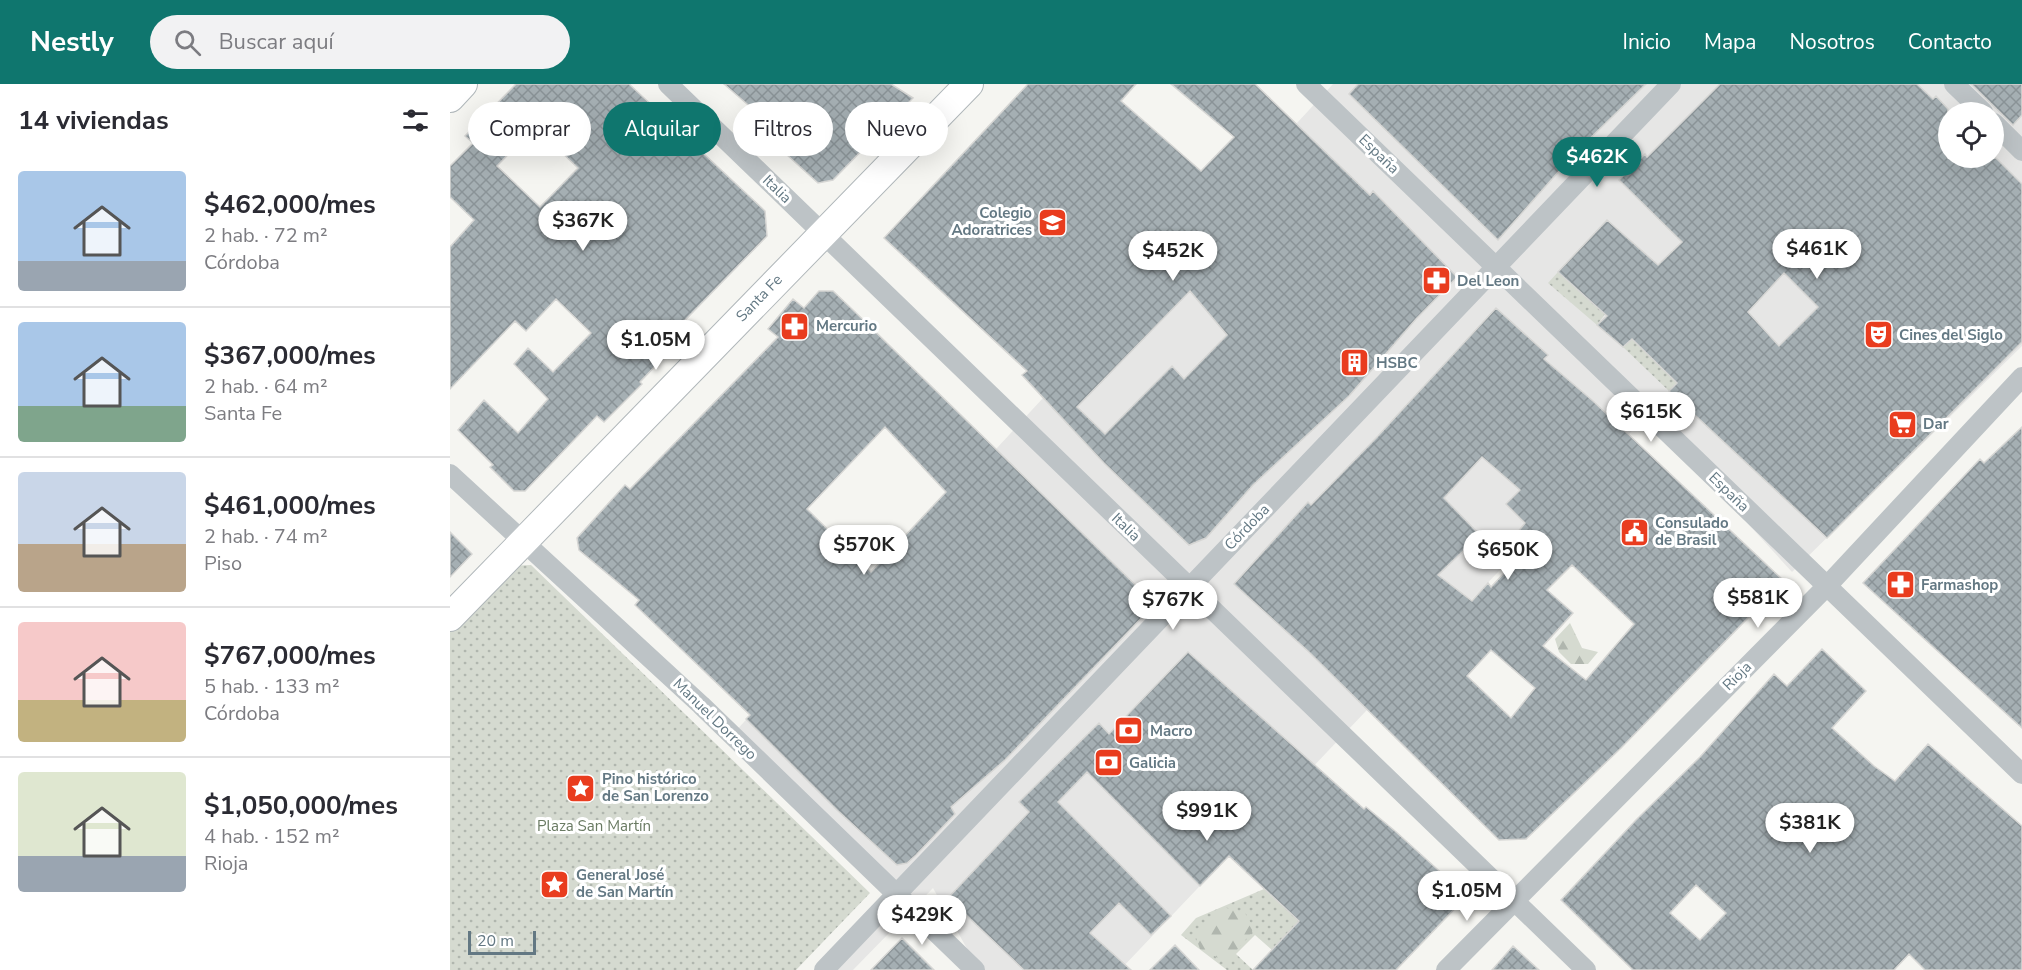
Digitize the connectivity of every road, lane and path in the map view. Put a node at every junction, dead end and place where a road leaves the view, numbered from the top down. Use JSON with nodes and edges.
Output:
{"nodes":[{"id":1,"x":463,"y":84,"type":"edge"},
{"id":2,"x":668,"y":84,"type":"edge"},
{"id":3,"x":969,"y":84,"type":"edge"},
{"id":4,"x":1306,"y":84,"type":"edge"},
{"id":5,"x":1671,"y":84,"type":"edge"},
{"id":6,"x":1953,"y":84,"type":"edge"},
{"id":7,"x":450,"y":98,"type":"edge"},
{"id":8,"x":1972,"y":102,"type":"edge"},
{"id":9,"x":2004,"y":133,"type":"edge"},
{"id":10,"x":2022,"y":150,"type":"edge"},
{"id":11,"x":822,"y":233,"type":"junction"},
{"id":12,"x":1496,"y":266,"type":"junction"},
{"id":13,"x":2022,"y":377,"type":"edge"},
{"id":14,"x":450,"y":474,"type":"edge"},
{"id":15,"x":523,"y":542,"type":"junction"},
{"id":16,"x":1827,"y":586,"type":"junction"},
{"id":17,"x":1189,"y":588,"type":"junction"},
{"id":18,"x":450,"y":617,"type":"edge"},
{"id":19,"x":2022,"y":774,"type":"edge"},
{"id":20,"x":896,"y":894,"type":"junction"},
{"id":21,"x":1514,"y":901,"type":"junction"},
{"id":22,"x":824,"y":970,"type":"edge"},
{"id":23,"x":975,"y":970,"type":"edge"},
{"id":24,"x":1446,"y":970,"type":"edge"},
{"id":25,"x":1586,"y":970,"type":"edge"}],
"edges":[{"from":1,"to":7,"type":"main road"},
{"from":2,"to":11,"type":"street","name":"Italia"},
{"from":3,"to":11,"type":"main road","name":"Santa Fe"},
{"from":4,"to":12,"type":"street","name":"España"},
{"from":5,"to":12,"type":"street","name":"Córdoba"},
{"from":6,"to":8,"type":"street"},
{"from":9,"to":10,"type":"street"},
{"from":11,"to":15,"type":"main road","name":"Santa Fe"},
{"from":11,"to":17,"type":"street","name":"Italia"},
{"from":12,"to":16,"type":"street","name":"España"},
{"from":12,"to":17,"type":"street","name":"Córdoba"},
{"from":13,"to":16,"type":"street","name":"Rioja"},
{"from":14,"to":15,"type":"street","name":"Manuel Dorrego"},
{"from":15,"to":18,"type":"main road","name":"Santa Fe"},
{"from":15,"to":20,"type":"street","name":"Manuel Dorrego"},
{"from":16,"to":19,"type":"street","name":"España"},
{"from":16,"to":21,"type":"street","name":"Rioja"},
{"from":17,"to":20,"type":"street","name":"Córdoba"},
{"from":17,"to":21,"type":"street","name":"Italia"},
{"from":20,"to":22,"type":"street","name":"Córdoba"},
{"from":20,"to":23,"type":"street","name":"Manuel Dorrego"},
{"from":21,"to":24,"type":"street","name":"Rioja"},
{"from":21,"to":25,"type":"street","name":"Italia"}]}
